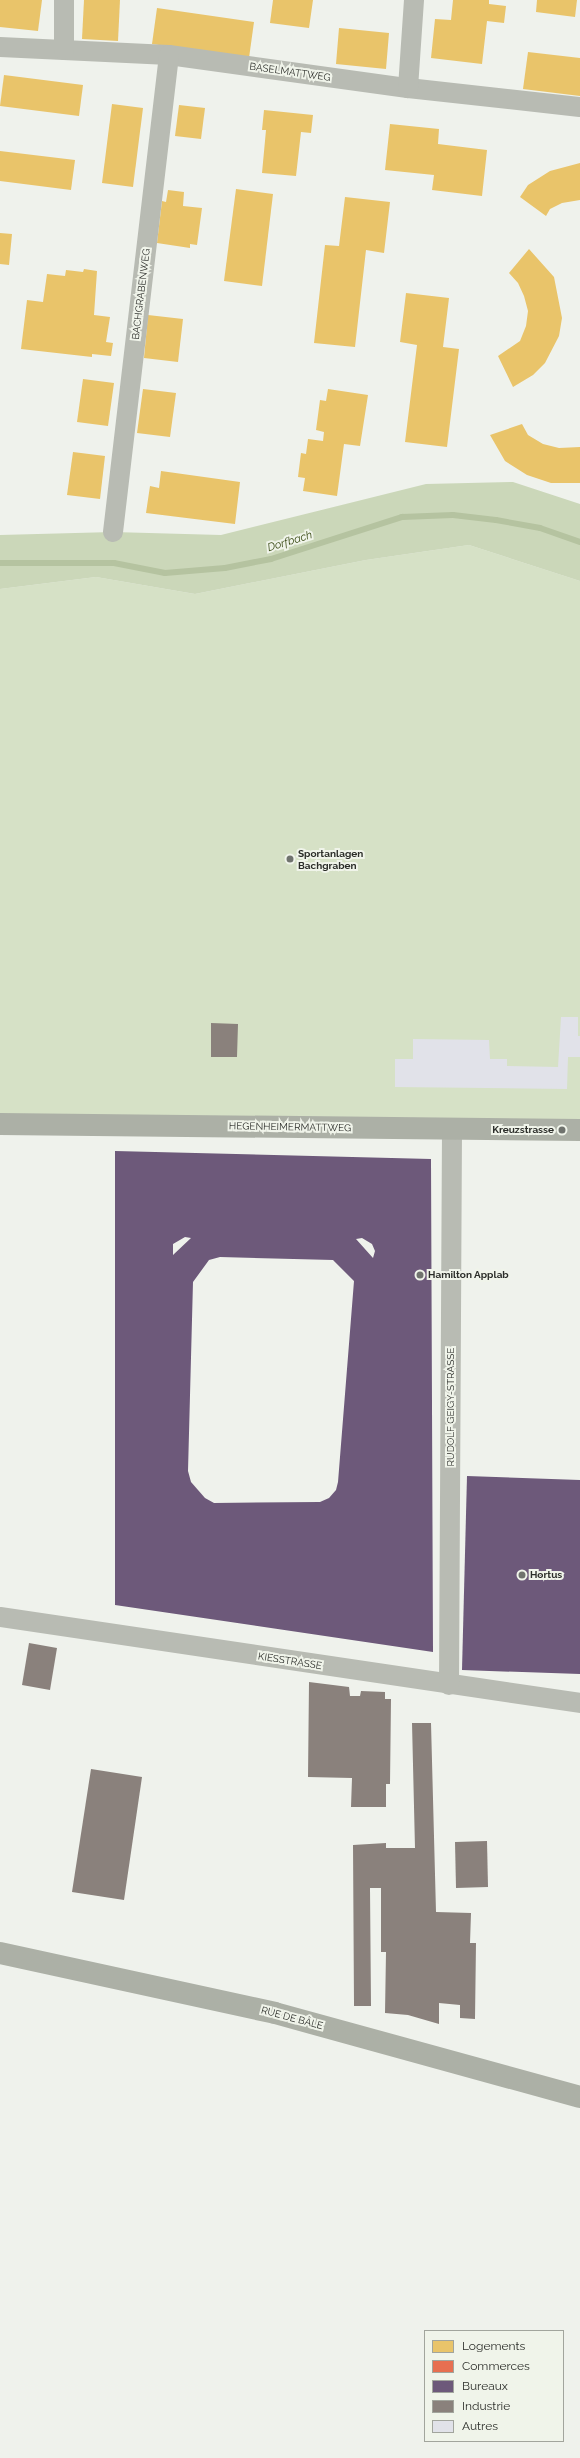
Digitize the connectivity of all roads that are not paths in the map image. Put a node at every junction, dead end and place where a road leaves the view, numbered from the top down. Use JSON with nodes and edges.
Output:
{"nodes":[{"id":1,"x":64,"y":0,"type":"edge"},
{"id":2,"x":414,"y":0,"type":"edge"},
{"id":3,"x":0,"y":46,"type":"edge"},
{"id":4,"x":64,"y":50,"type":"junction"},
{"id":5,"x":169,"y":55,"type":"junction"},
{"id":6,"x":408,"y":88,"type":"junction"},
{"id":7,"x":580,"y":107,"type":"edge"},
{"id":8,"x":113,"y":532,"type":"dead end"},
{"id":9,"x":0,"y":1124,"type":"edge"},
{"id":10,"x":452,"y":1129,"type":"junction"},
{"id":11,"x":580,"y":1130,"type":"edge"},
{"id":12,"x":0,"y":1617,"type":"edge"},
{"id":13,"x":449,"y":1685,"type":"junction"},
{"id":14,"x":580,"y":1703,"type":"edge"},
{"id":15,"x":0,"y":1953,"type":"edge"},
{"id":16,"x":580,"y":2097,"type":"edge"}],
"edges":[{"from":1,"to":4,"type":"street"},
{"from":2,"to":6,"type":"street"},
{"from":3,"to":4,"type":"street","name":"BASELMATTWEG"},
{"from":4,"to":5,"type":"street","name":"BASELMATTWEG"},
{"from":5,"to":6,"type":"street","name":"BASELMATTWEG"},
{"from":5,"to":8,"type":"street","name":"BACHGRABENWEG"},
{"from":6,"to":7,"type":"street","name":"BASELMATTWEG"},
{"from":9,"to":10,"type":"street","name":"HEGENHEIMERMATTWEG"},
{"from":10,"to":11,"type":"street","name":"HEGENHEIMERMATTWEG"},
{"from":10,"to":13,"type":"street","name":"RUDOLF GEIGY-STRASSE"},
{"from":12,"to":13,"type":"street","name":"KIESSTRASSE"},
{"from":13,"to":14,"type":"street","name":"KIESSTRASSE"},
{"from":15,"to":16,"type":"street","name":"RUE DE BÂLE"}]}
